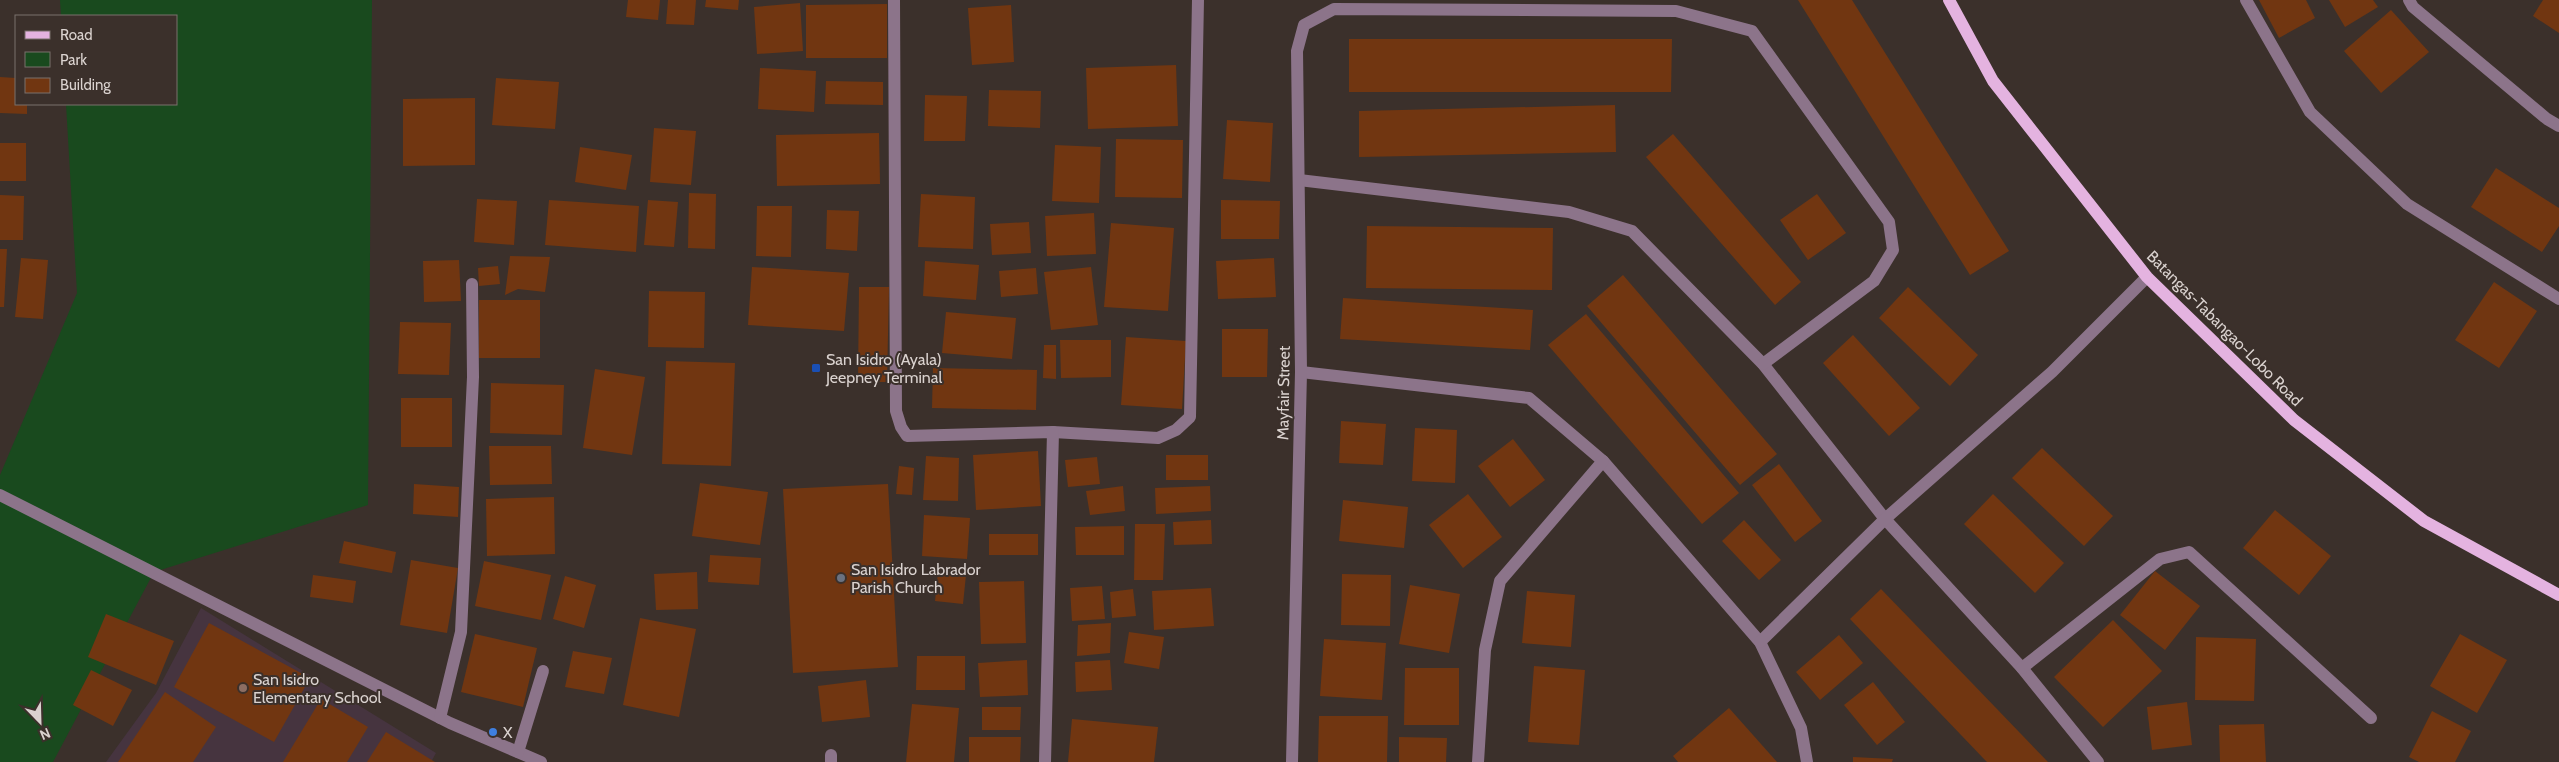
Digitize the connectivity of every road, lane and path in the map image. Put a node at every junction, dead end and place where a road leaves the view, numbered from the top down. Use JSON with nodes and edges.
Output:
{"nodes":[{"id":1,"x":894,"y":0,"type":"edge"},
{"id":2,"x":1198,"y":0,"type":"edge"},
{"id":3,"x":1949,"y":0,"type":"edge"},
{"id":4,"x":2246,"y":0,"type":"edge"},
{"id":5,"x":2409,"y":0,"type":"edge"},
{"id":6,"x":2559,"y":126,"type":"edge"},
{"id":7,"x":1299,"y":180,"type":"junction"},
{"id":8,"x":2146,"y":277,"type":"junction"},
{"id":9,"x":472,"y":284,"type":"dead end"},
{"id":10,"x":2559,"y":299,"type":"edge"},
{"id":11,"x":1763,"y":364,"type":"junction"},
{"id":12,"x":1301,"y":372,"type":"junction"},
{"id":13,"x":1053,"y":432,"type":"junction"},
{"id":14,"x":1603,"y":460,"type":"junction"},
{"id":15,"x":0,"y":495,"type":"edge"},
{"id":16,"x":1885,"y":519,"type":"junction"},
{"id":17,"x":2559,"y":595,"type":"edge"},
{"id":18,"x":1760,"y":642,"type":"junction"},
{"id":19,"x":2022,"y":668,"type":"junction"},
{"id":20,"x":543,"y":671,"type":"dead end"},
{"id":21,"x":440,"y":718,"type":"junction"},
{"id":22,"x":2371,"y":718,"type":"dead end"},
{"id":23,"x":518,"y":752,"type":"junction"},
{"id":24,"x":541,"y":762,"type":"edge"},
{"id":25,"x":1046,"y":762,"type":"edge"},
{"id":26,"x":1292,"y":762,"type":"edge"},
{"id":27,"x":1478,"y":762,"type":"edge"},
{"id":28,"x":1807,"y":762,"type":"edge"},
{"id":29,"x":2098,"y":762,"type":"edge"}],
"edges":[{"from":1,"to":13,"type":"street"},
{"from":2,"to":13,"type":"street"},
{"from":3,"to":8,"type":"main road","name":"Batangas-Tabangao-Lobo Road"},
{"from":4,"to":10,"type":"street"},
{"from":5,"to":6,"type":"street"},
{"from":7,"to":11,"type":"street"},
{"from":7,"to":11,"type":"street","name":"Mayfair Street"},
{"from":7,"to":12,"type":"street","name":"Mayfair Street"},
{"from":8,"to":16,"type":"street"},
{"from":8,"to":17,"type":"main road","name":"Batangas-Tabangao-Lobo Road"},
{"from":9,"to":21,"type":"street"},
{"from":11,"to":16,"type":"street"},
{"from":12,"to":14,"type":"street"},
{"from":12,"to":26,"type":"street","name":"Mayfair Street"},
{"from":13,"to":25,"type":"street"},
{"from":14,"to":18,"type":"street"},
{"from":14,"to":27,"type":"street"},
{"from":15,"to":21,"type":"street"},
{"from":16,"to":18,"type":"street"},
{"from":16,"to":19,"type":"street"},
{"from":18,"to":28,"type":"street"},
{"from":19,"to":22,"type":"street"},
{"from":19,"to":29,"type":"street"},
{"from":20,"to":23,"type":"street"},
{"from":21,"to":23,"type":"street"},
{"from":23,"to":24,"type":"street"}]}
